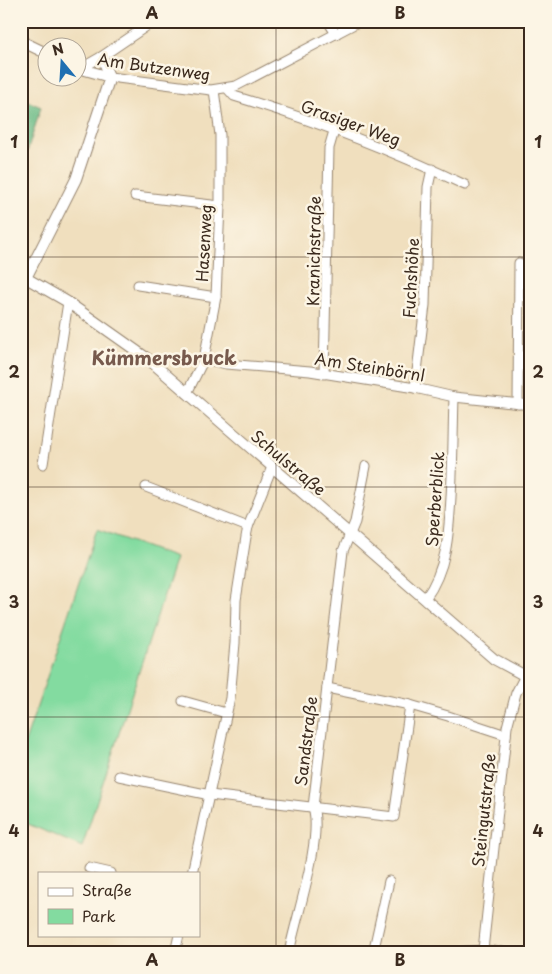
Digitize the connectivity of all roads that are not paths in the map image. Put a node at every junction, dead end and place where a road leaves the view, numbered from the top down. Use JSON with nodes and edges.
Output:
{"nodes":[{"id":1,"x":154,"y":21,"type":"edge"},
{"id":2,"x":328,"y":21,"type":"edge"},
{"id":3,"x":360,"y":21,"type":"edge"},
{"id":4,"x":336,"y":34,"type":"junction"},
{"id":5,"x":21,"y":42,"type":"edge"},
{"id":6,"x":38,"y":50,"type":"edge"},
{"id":7,"x":101,"y":57,"type":"junction"},
{"id":8,"x":88,"y":64,"type":"edge"},
{"id":9,"x":88,"y":71,"type":"edge"},
{"id":10,"x":110,"y":77,"type":"junction"},
{"id":11,"x":227,"y":88,"type":"junction"},
{"id":12,"x":214,"y":90,"type":"junction"},
{"id":13,"x":334,"y":131,"type":"junction"},
{"id":14,"x":432,"y":169,"type":"junction"},
{"id":15,"x":465,"y":185,"type":"dead end"},
{"id":16,"x":135,"y":196,"type":"dead end"},
{"id":17,"x":220,"y":206,"type":"junction"},
{"id":18,"x":519,"y":263,"type":"dead end"},
{"id":19,"x":23,"y":278,"type":"edge"},
{"id":20,"x":138,"y":285,"type":"dead end"},
{"id":21,"x":216,"y":297,"type":"junction"},
{"id":22,"x":68,"y":302,"type":"junction"},
{"id":23,"x":204,"y":359,"type":"junction"},
{"id":24,"x":324,"y":374,"type":"junction"},
{"id":25,"x":415,"y":388,"type":"junction"},
{"id":26,"x":187,"y":393,"type":"junction"},
{"id":27,"x":454,"y":397,"type":"junction"},
{"id":28,"x":518,"y":404,"type":"junction"},
{"id":29,"x":531,"y":405,"type":"edge"},
{"id":30,"x":43,"y":464,"type":"dead end"},
{"id":31,"x":366,"y":466,"type":"dead end"},
{"id":32,"x":272,"y":467,"type":"junction"},
{"id":33,"x":146,"y":487,"type":"dead end"},
{"id":34,"x":248,"y":527,"type":"junction"},
{"id":35,"x":350,"y":533,"type":"junction"},
{"id":36,"x":425,"y":599,"type":"junction"},
{"id":37,"x":531,"y":664,"type":"edge"},
{"id":38,"x":528,"y":678,"type":"edge"},
{"id":39,"x":327,"y":688,"type":"junction"},
{"id":40,"x":183,"y":701,"type":"dead end"},
{"id":41,"x":410,"y":705,"type":"junction"},
{"id":42,"x":226,"y":713,"type":"junction"},
{"id":43,"x":506,"y":735,"type":"junction"},
{"id":44,"x":119,"y":776,"type":"dead end"},
{"id":45,"x":210,"y":795,"type":"junction"},
{"id":46,"x":313,"y":807,"type":"junction"},
{"id":47,"x":89,"y":868,"type":"dead end"},
{"id":48,"x":107,"y":872,"type":"edge"},
{"id":49,"x":192,"y":872,"type":"edge"},
{"id":50,"x":389,"y":881,"type":"dead end"},
{"id":51,"x":179,"y":936,"type":"edge"},
{"id":52,"x":483,"y":950,"type":"junction"},
{"id":53,"x":175,"y":953,"type":"edge"},
{"id":54,"x":289,"y":953,"type":"edge"},
{"id":55,"x":373,"y":953,"type":"edge"},
{"id":56,"x":438,"y":953,"type":"edge"},
{"id":57,"x":512,"y":953,"type":"edge"}],
"edges":[{"from":1,"to":7,"type":"street"},
{"from":2,"to":4,"type":"street"},
{"from":3,"to":4,"type":"street","name":"Am Butzenweg"},
{"from":4,"to":11,"type":"street","name":"Am Butzenweg"},
{"from":5,"to":6,"type":"street"},
{"from":7,"to":8,"type":"street"},
{"from":7,"to":10,"type":"street"},
{"from":9,"to":10,"type":"street","name":"Am Butzenweg"},
{"from":10,"to":12,"type":"street","name":"Am Butzenweg"},
{"from":10,"to":19,"type":"street"},
{"from":11,"to":12,"type":"street","name":"Am Butzenweg"},
{"from":11,"to":13,"type":"street","name":"Grasiger Weg"},
{"from":12,"to":17,"type":"street","name":"Hasenweg"},
{"from":13,"to":14,"type":"street","name":"Grasiger Weg"},
{"from":13,"to":24,"type":"street","name":"Kranichstraße"},
{"from":14,"to":15,"type":"street","name":"Grasiger Weg"},
{"from":14,"to":25,"type":"street","name":"Fuchshöhe"},
{"from":16,"to":17,"type":"street"},
{"from":17,"to":21,"type":"street","name":"Hasenweg"},
{"from":18,"to":28,"type":"street"},
{"from":19,"to":22,"type":"street","name":"Schulstraße"},
{"from":20,"to":21,"type":"street"},
{"from":21,"to":23,"type":"street","name":"Hasenweg"},
{"from":22,"to":26,"type":"street","name":"Schulstraße"},
{"from":22,"to":30,"type":"street"},
{"from":23,"to":24,"type":"street","name":"Am Steinbörnl"},
{"from":23,"to":26,"type":"street","name":"Hasenweg"},
{"from":24,"to":25,"type":"street","name":"Am Steinbörnl"},
{"from":25,"to":27,"type":"street","name":"Am Steinbörnl"},
{"from":26,"to":32,"type":"street","name":"Schulstraße"},
{"from":27,"to":28,"type":"street","name":"Am Steinbörnl"},
{"from":27,"to":36,"type":"street","name":"Sperberblick"},
{"from":28,"to":29,"type":"street","name":"Am Steinbörnl"},
{"from":31,"to":35,"type":"street","name":"Sandstraße"},
{"from":32,"to":34,"type":"street"},
{"from":32,"to":35,"type":"street","name":"Schulstraße"},
{"from":33,"to":34,"type":"street"},
{"from":34,"to":42,"type":"street"},
{"from":35,"to":36,"type":"street","name":"Schulstraße"},
{"from":35,"to":39,"type":"street","name":"Sandstraße"},
{"from":36,"to":38,"type":"street","name":"Schulstraße"},
{"from":37,"to":38,"type":"street","name":"Steingutstraße"},
{"from":38,"to":43,"type":"street","name":"Steingutstraße"},
{"from":39,"to":41,"type":"street"},
{"from":39,"to":46,"type":"street","name":"Sandstraße"},
{"from":40,"to":42,"type":"street"},
{"from":41,"to":43,"type":"street"},
{"from":41,"to":46,"type":"street"},
{"from":42,"to":45,"type":"street"},
{"from":43,"to":52,"type":"street","name":"Steingutstraße"},
{"from":44,"to":45,"type":"street"},
{"from":45,"to":46,"type":"street"},
{"from":45,"to":49,"type":"street"},
{"from":46,"to":54,"type":"street","name":"Sandstraße"},
{"from":47,"to":48,"type":"street"},
{"from":50,"to":55,"type":"street"},
{"from":51,"to":53,"type":"street"},
{"from":52,"to":56,"type":"street"},
{"from":52,"to":57,"type":"street"}]}
